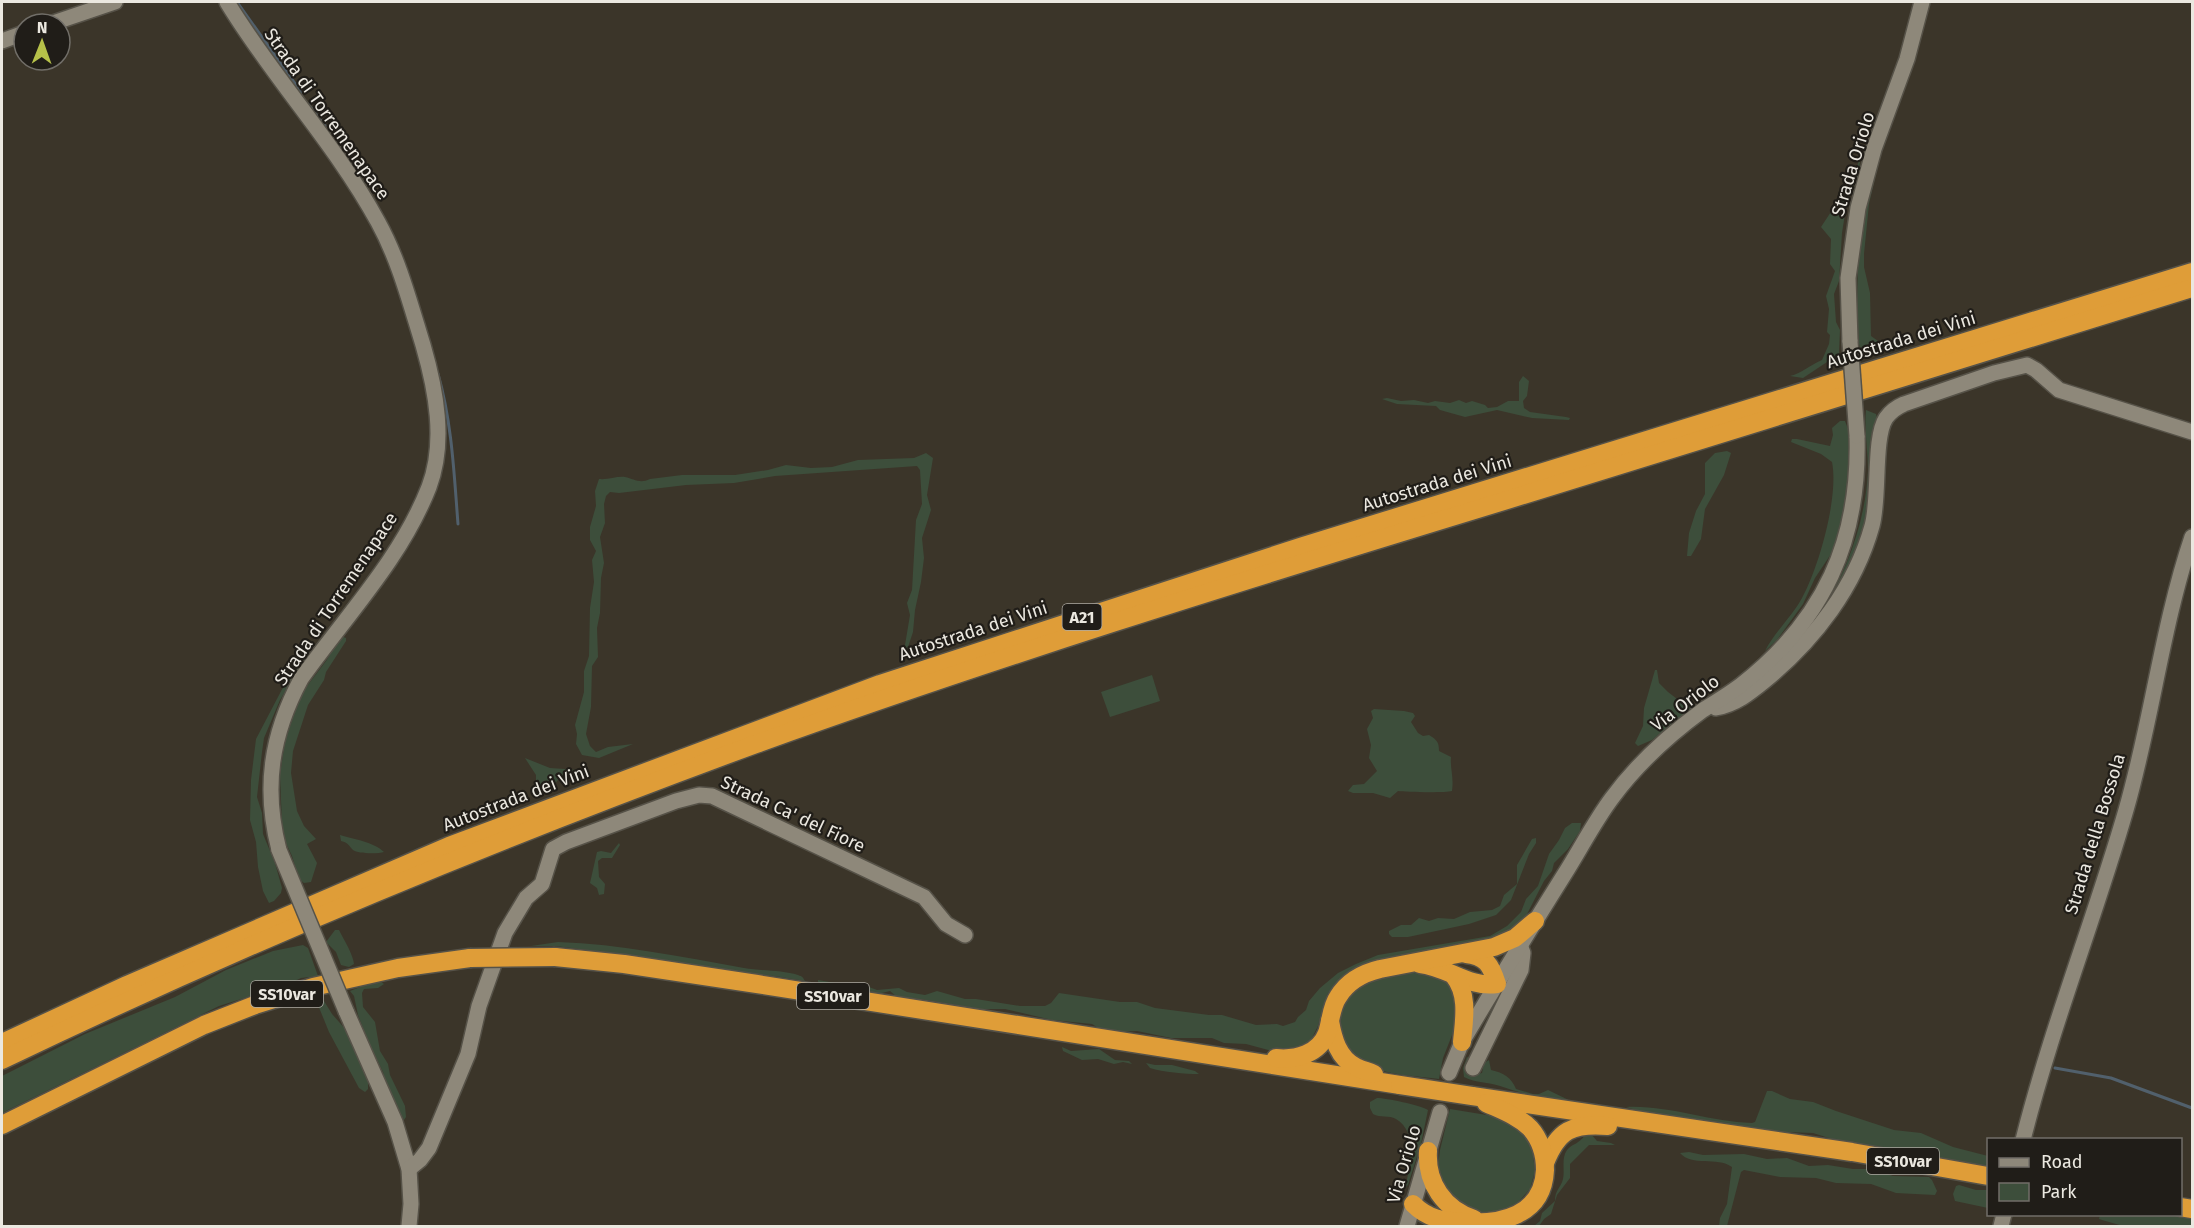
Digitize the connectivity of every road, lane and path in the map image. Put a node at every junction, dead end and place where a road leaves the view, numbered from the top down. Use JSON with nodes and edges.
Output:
{"nodes":[{"id":1,"x":115,"y":2,"type":"edge"},
{"id":2,"x":227,"y":2,"type":"edge"},
{"id":3,"x":1922,"y":2,"type":"edge"},
{"id":4,"x":72,"y":17,"type":"edge"},
{"id":5,"x":2193,"y":272,"type":"edge"},
{"id":6,"x":2193,"y":288,"type":"edge"},
{"id":7,"x":1850,"y":342,"type":"joint"},
{"id":8,"x":2193,"y":432,"type":"edge"},
{"id":9,"x":2193,"y":537,"type":"edge"},
{"id":10,"x":1704,"y":710,"type":"junction"},
{"id":11,"x":1535,"y":921,"type":"junction"},
{"id":12,"x":965,"y":935,"type":"dead end"},
{"id":13,"x":1520,"y":945,"type":"junction"},
{"id":14,"x":1461,"y":954,"type":"junction"},
{"id":15,"x":1407,"y":964,"type":"junction"},
{"id":16,"x":1454,"y":976,"type":"junction"},
{"id":17,"x":1497,"y":984,"type":"junction"},
{"id":18,"x":1330,"y":1019,"type":"junction"},
{"id":19,"x":1462,"y":1042,"type":"junction"},
{"id":20,"x":2,"y":1043,"type":"edge"},
{"id":21,"x":2,"y":1060,"type":"edge"},
{"id":22,"x":1257,"y":1063,"type":"junction"},
{"id":23,"x":1473,"y":1068,"type":"dead end"},
{"id":24,"x":1449,"y":1073,"type":"dead end"},
{"id":25,"x":1400,"y":1085,"type":"junction"},
{"id":26,"x":1494,"y":1103,"type":"junction"},
{"id":27,"x":1440,"y":1112,"type":"dead end"},
{"id":28,"x":1627,"y":1119,"type":"junction"},
{"id":29,"x":2,"y":1125,"type":"edge"},
{"id":30,"x":2024,"y":1138,"type":"edge"},
{"id":31,"x":1428,"y":1151,"type":"junction"},
{"id":32,"x":1545,"y":1163,"type":"junction"},
{"id":33,"x":409,"y":1169,"type":"junction"},
{"id":34,"x":1987,"y":1176,"type":"edge"},
{"id":35,"x":1413,"y":1204,"type":"junction"},
{"id":36,"x":1447,"y":1212,"type":"junction"},
{"id":37,"x":409,"y":1227,"type":"edge"},
{"id":38,"x":1407,"y":1227,"type":"edge"},
{"id":39,"x":1422,"y":1227,"type":"edge"}],
"edges":[{"from":1,"to":4,"type":"street"},
{"from":2,"to":33,"type":"street","name":"Strada di Torremenapace","bridge":true},
{"from":3,"to":7,"type":"street","name":"Strada Oriolo"},
{"from":5,"to":20,"type":"highway","name":"Autostrada dei Vini","number":"A21"},
{"from":6,"to":21,"type":"highway","name":"Autostrada dei Vini","number":"A21"},
{"from":7,"to":10,"type":"street","name":"Via Oriolo","bridge":true},
{"from":8,"to":10,"type":"street"},
{"from":9,"to":30,"type":"street","name":"Strada della Bossola"},
{"from":10,"to":11,"type":"street","name":"Via Oriolo"},
{"from":11,"to":13,"type":"street","name":"Via Oriolo"},
{"from":11,"to":14,"type":"highway"},
{"from":12,"to":33,"type":"street","name":"Strada Ca' del Fiore"},
{"from":13,"to":17,"type":"street","name":"Via Oriolo"},
{"from":13,"to":23,"type":"street"},
{"from":14,"to":15,"type":"highway"},
{"from":14,"to":17,"type":"highway"},
{"from":15,"to":16,"type":"highway"},
{"from":15,"to":18,"type":"highway"},
{"from":16,"to":17,"type":"highway"},
{"from":16,"to":19,"type":"highway"},
{"from":17,"to":19,"type":"street","name":"Via Oriolo"},
{"from":18,"to":22,"type":"highway"},
{"from":18,"to":25,"type":"highway"},
{"from":19,"to":24,"type":"street","name":"Via Oriolo"},
{"from":22,"to":25,"type":"highway","number":"SS10var"},
{"from":22,"to":29,"type":"highway","number":"SS10var","bridge":true},
{"from":25,"to":26,"type":"highway","number":"SS10var","bridge":true},
{"from":26,"to":28,"type":"highway","number":"SS10var"},
{"from":26,"to":32,"type":"highway"},
{"from":27,"to":31,"type":"street","name":"Via Oriolo"},
{"from":28,"to":32,"type":"highway"},
{"from":28,"to":34,"type":"highway","number":"SS10var"},
{"from":31,"to":35,"type":"street","name":"Via Oriolo"},
{"from":31,"to":36,"type":"highway"},
{"from":32,"to":36,"type":"highway"},
{"from":33,"to":37,"type":"street","name":"Strada di Torremenapace"},
{"from":35,"to":36,"type":"highway"},
{"from":35,"to":38,"type":"street","name":"Via Oriolo"},
{"from":36,"to":39,"type":"highway"}]}
